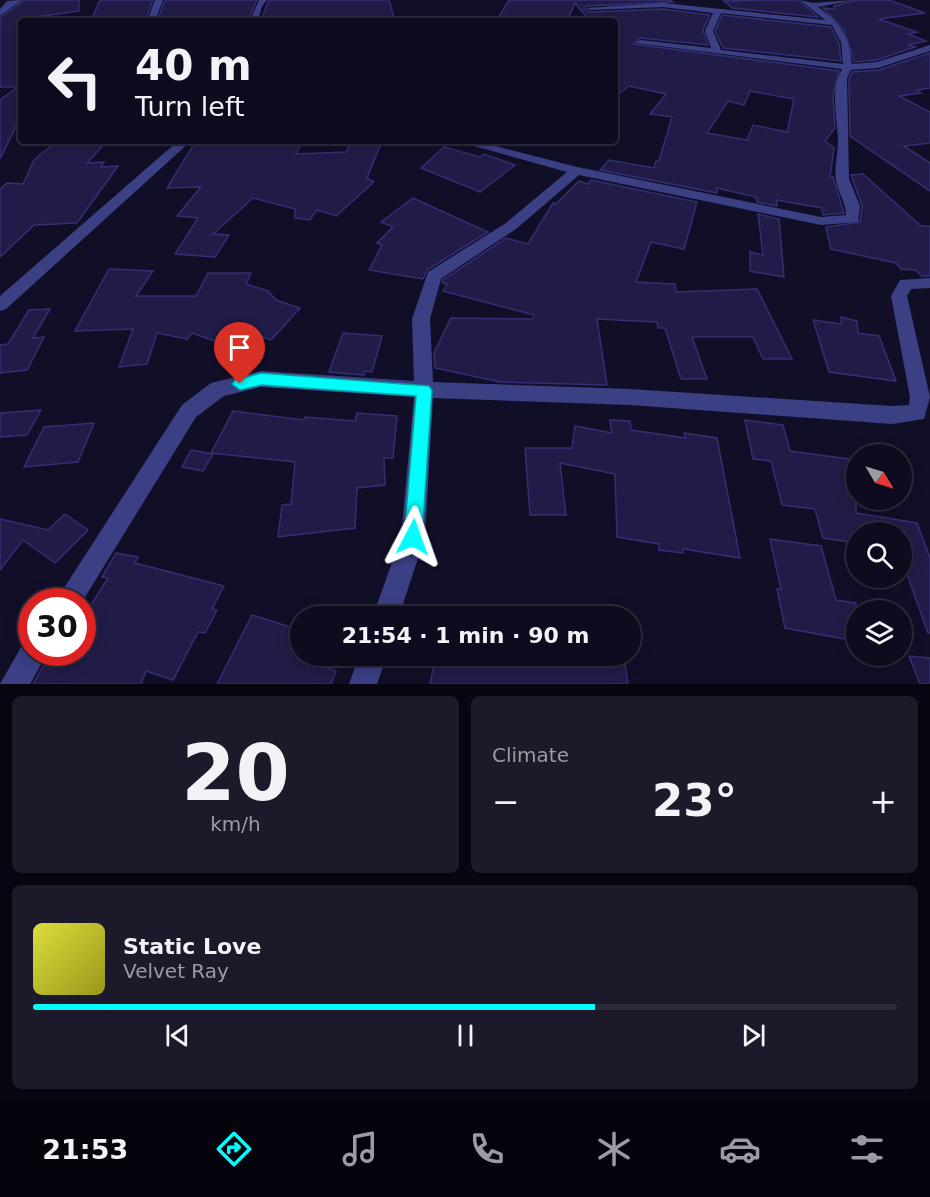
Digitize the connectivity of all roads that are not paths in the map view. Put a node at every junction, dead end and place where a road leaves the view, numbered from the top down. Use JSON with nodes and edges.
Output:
{"nodes":[{"id":1,"x":159,"y":0,"type":"edge"},
{"id":2,"x":263,"y":0,"type":"edge"},
{"id":3,"x":804,"y":0,"type":"edge"},
{"id":4,"x":850,"y":0,"type":"edge"},
{"id":5,"x":14,"y":2,"type":"edge"},
{"id":6,"x":0,"y":3,"type":"edge"},
{"id":7,"x":815,"y":5,"type":"junction"},
{"id":8,"x":590,"y":9,"type":"dead end"},
{"id":9,"x":718,"y":11,"type":"junction"},
{"id":10,"x":0,"y":14,"type":"edge"},
{"id":11,"x":152,"y":18,"type":"edge"},
{"id":12,"x":255,"y":18,"type":"edge"},
{"id":13,"x":836,"y":23,"type":"junction"},
{"id":14,"x":640,"y":43,"type":"dead end"},
{"id":15,"x":930,"y":48,"type":"edge"},
{"id":16,"x":717,"y":52,"type":"junction"},
{"id":17,"x":848,"y":67,"type":"junction"},
{"id":18,"x":182,"y":144,"type":"edge"},
{"id":19,"x":473,"y":144,"type":"edge"},
{"id":20,"x":576,"y":171,"type":"junction"},
{"id":21,"x":930,"y":283,"type":"edge"},
{"id":22,"x":0,"y":305,"type":"edge"},
{"id":23,"x":424,"y":390,"type":"junction"},
{"id":24,"x":77,"y":588,"type":"edge"},
{"id":25,"x":389,"y":606,"type":"edge"},
{"id":26,"x":25,"y":666,"type":"edge"},
{"id":27,"x":369,"y":666,"type":"edge"},
{"id":28,"x":14,"y":684,"type":"edge"},
{"id":29,"x":363,"y":684,"type":"edge"}],
"edges":[{"from":1,"to":11,"type":"street"},
{"from":2,"to":12,"type":"street"},
{"from":3,"to":7,"type":"street"},
{"from":4,"to":7,"type":"street"},
{"from":5,"to":6,"type":"street"},
{"from":5,"to":10,"type":"street"},
{"from":7,"to":13,"type":"street"},
{"from":8,"to":9,"type":"street"},
{"from":9,"to":13,"type":"street"},
{"from":9,"to":16,"type":"street"},
{"from":13,"to":17,"type":"street"},
{"from":14,"to":16,"type":"street"},
{"from":15,"to":17,"type":"street"},
{"from":16,"to":17,"type":"street"},
{"from":17,"to":20,"type":"street"},
{"from":18,"to":22,"type":"street"},
{"from":19,"to":20,"type":"street"},
{"from":20,"to":23,"type":"street"},
{"from":21,"to":23,"type":"street"},
{"from":23,"to":24,"type":"street"},
{"from":23,"to":25,"type":"street"},
{"from":26,"to":28,"type":"street"},
{"from":27,"to":29,"type":"street"}]}
